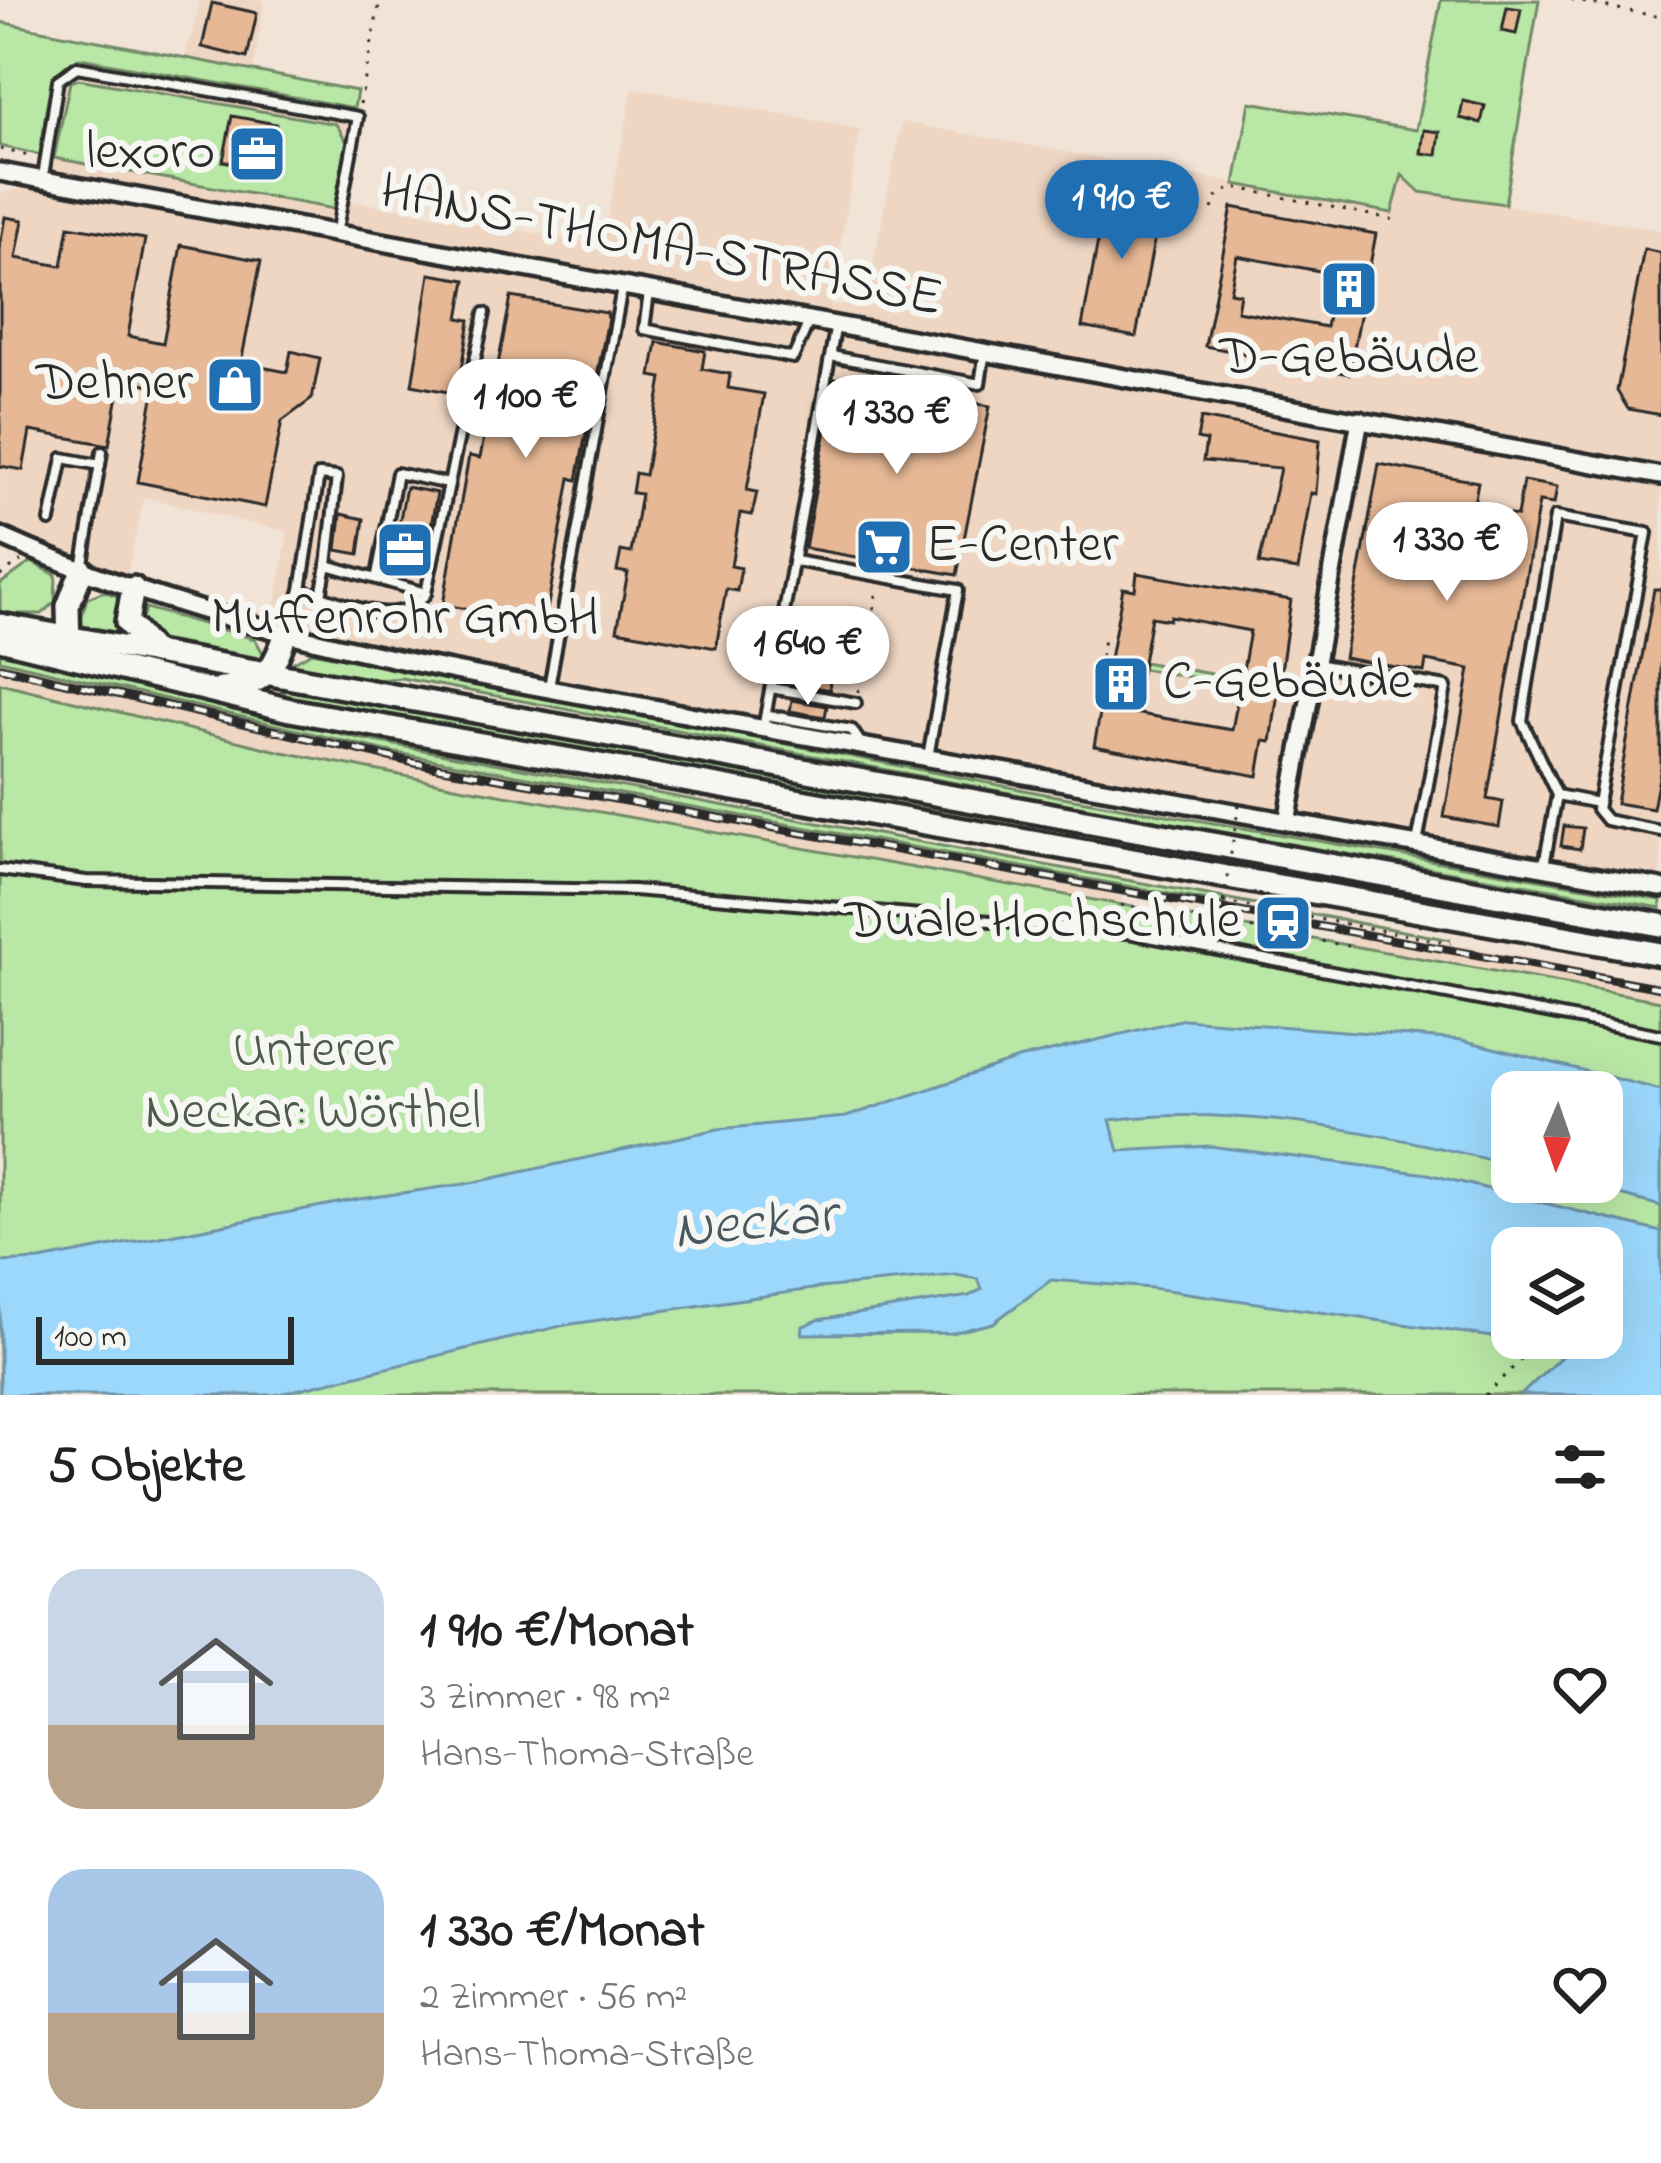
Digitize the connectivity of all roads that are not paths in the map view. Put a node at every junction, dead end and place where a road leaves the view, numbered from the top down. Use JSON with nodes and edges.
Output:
{"nodes":[{"id":1,"x":45,"y":169,"type":"junction"},
{"id":2,"x":0,"y":172,"type":"edge"},
{"id":3,"x":337,"y":230,"type":"junction"},
{"id":4,"x":623,"y":283,"type":"junction"},
{"id":5,"x":650,"y":288,"type":"junction"},
{"id":6,"x":485,"y":313,"type":"dead end"},
{"id":7,"x":810,"y":318,"type":"junction"},
{"id":8,"x":837,"y":323,"type":"junction"},
{"id":9,"x":985,"y":350,"type":"junction"},
{"id":10,"x":831,"y":356,"type":"junction"},
{"id":11,"x":1360,"y":420,"type":"junction"},
{"id":12,"x":102,"y":452,"type":"dead end"},
{"id":13,"x":100,"y":465,"type":"junction"},
{"id":14,"x":1661,"y":476,"type":"edge"},
{"id":15,"x":449,"y":484,"type":"junction"},
{"id":16,"x":50,"y":521,"type":"dead end"},
{"id":17,"x":0,"y":536,"type":"edge"},
{"id":18,"x":795,"y":561,"type":"junction"},
{"id":19,"x":327,"y":565,"type":"junction"},
{"id":20,"x":82,"y":570,"type":"junction"},
{"id":21,"x":377,"y":575,"type":"junction"},
{"id":22,"x":133,"y":588,"type":"junction"},
{"id":23,"x":301,"y":590,"type":"junction"},
{"id":24,"x":427,"y":592,"type":"junction"},
{"id":25,"x":321,"y":595,"type":"junction"},
{"id":26,"x":68,"y":606,"type":"junction"},
{"id":27,"x":11,"y":627,"type":"edge"},
{"id":28,"x":285,"y":636,"type":"junction"},
{"id":29,"x":0,"y":639,"type":"edge"},
{"id":30,"x":69,"y":648,"type":"junction"},
{"id":31,"x":155,"y":653,"type":"junction"},
{"id":32,"x":1316,"y":664,"type":"junction"},
{"id":33,"x":273,"y":672,"type":"junction"},
{"id":34,"x":548,"y":688,"type":"junction"},
{"id":35,"x":771,"y":688,"type":"junction"},
{"id":36,"x":196,"y":690,"type":"junction"},
{"id":37,"x":856,"y":704,"type":"road end"},
{"id":38,"x":765,"y":722,"type":"junction"},
{"id":39,"x":928,"y":758,"type":"junction"},
{"id":40,"x":1557,"y":795,"type":"junction"},
{"id":41,"x":1598,"y":802,"type":"junction"},
{"id":42,"x":1287,"y":822,"type":"junction"},
{"id":43,"x":1661,"y":831,"type":"edge"},
{"id":44,"x":1417,"y":845,"type":"junction"},
{"id":45,"x":1544,"y":866,"type":"junction"},
{"id":46,"x":0,"y":870,"type":"edge"},
{"id":47,"x":1661,"y":888,"type":"edge"},
{"id":48,"x":1661,"y":925,"type":"edge"},
{"id":49,"x":1661,"y":954,"type":"edge"},
{"id":50,"x":1661,"y":1035,"type":"edge"}],
"edges":[{"from":1,"to":2,"type":"street","name":"HANS-THOMA-STRASSE"},
{"from":1,"to":3,"type":"street","name":"HANS-THOMA-STRASSE"},
{"from":1,"to":3,"type":"lane"},
{"from":3,"to":4,"type":"street","name":"HANS-THOMA-STRASSE"},
{"from":4,"to":5,"type":"street","name":"HANS-THOMA-STRASSE"},
{"from":4,"to":34,"type":"lane"},
{"from":5,"to":7,"type":"street","name":"HANS-THOMA-STRASSE"},
{"from":5,"to":7,"type":"lane"},
{"from":6,"to":15,"type":"lane"},
{"from":7,"to":8,"type":"street","name":"HANS-THOMA-STRASSE"},
{"from":8,"to":9,"type":"street","name":"HANS-THOMA-STRASSE"},
{"from":8,"to":10,"type":"lane"},
{"from":9,"to":10,"type":"lane"},
{"from":9,"to":11,"type":"street","name":"HANS-THOMA-STRASSE"},
{"from":10,"to":18,"type":"lane"},
{"from":11,"to":14,"type":"street","name":"HANS-THOMA-STRASSE"},
{"from":11,"to":32,"type":"street"},
{"from":12,"to":13,"type":"lane"},
{"from":13,"to":16,"type":"lane"},
{"from":13,"to":20,"type":"lane"},
{"from":15,"to":21,"type":"lane"},
{"from":15,"to":24,"type":"lane"},
{"from":17,"to":20,"type":"street"},
{"from":18,"to":35,"type":"lane"},
{"from":18,"to":39,"type":"lane"},
{"from":19,"to":21,"type":"lane"},
{"from":19,"to":23,"type":"lane"},
{"from":19,"to":25,"type":"lane"},
{"from":20,"to":22,"type":"street"},
{"from":20,"to":26,"type":"main road"},
{"from":21,"to":24,"type":"lane"},
{"from":22,"to":28,"type":"street"},
{"from":22,"to":31,"type":"main road"},
{"from":23,"to":25,"type":"lane"},
{"from":23,"to":28,"type":"lane"},
{"from":24,"to":25,"type":"lane"},
{"from":26,"to":27,"type":"main road"},
{"from":26,"to":30,"type":"main road"},
{"from":27,"to":30,"type":"main road"},
{"from":28,"to":33,"type":"main road"},
{"from":28,"to":34,"type":"street"},
{"from":29,"to":30,"type":"main road"},
{"from":30,"to":31,"type":"main road"},
{"from":30,"to":36,"type":"main road"},
{"from":31,"to":33,"type":"main road"},
{"from":32,"to":42,"type":"street"},
{"from":32,"to":44,"type":"lane"},
{"from":33,"to":36,"type":"main road"},
{"from":33,"to":48,"type":"main road"},
{"from":34,"to":38,"type":"street"},
{"from":35,"to":37,"type":"lane"},
{"from":35,"to":38,"type":"lane"},
{"from":36,"to":49,"type":"main road"},
{"from":38,"to":39,"type":"street"},
{"from":39,"to":42,"type":"street"},
{"from":40,"to":41,"type":"lane"},
{"from":40,"to":41,"type":"lane"},
{"from":40,"to":45,"type":"lane"},
{"from":41,"to":43,"type":"lane"},
{"from":42,"to":44,"type":"street"},
{"from":44,"to":45,"type":"street"},
{"from":45,"to":47,"type":"street"},
{"from":46,"to":50,"type":"lane"}]}
